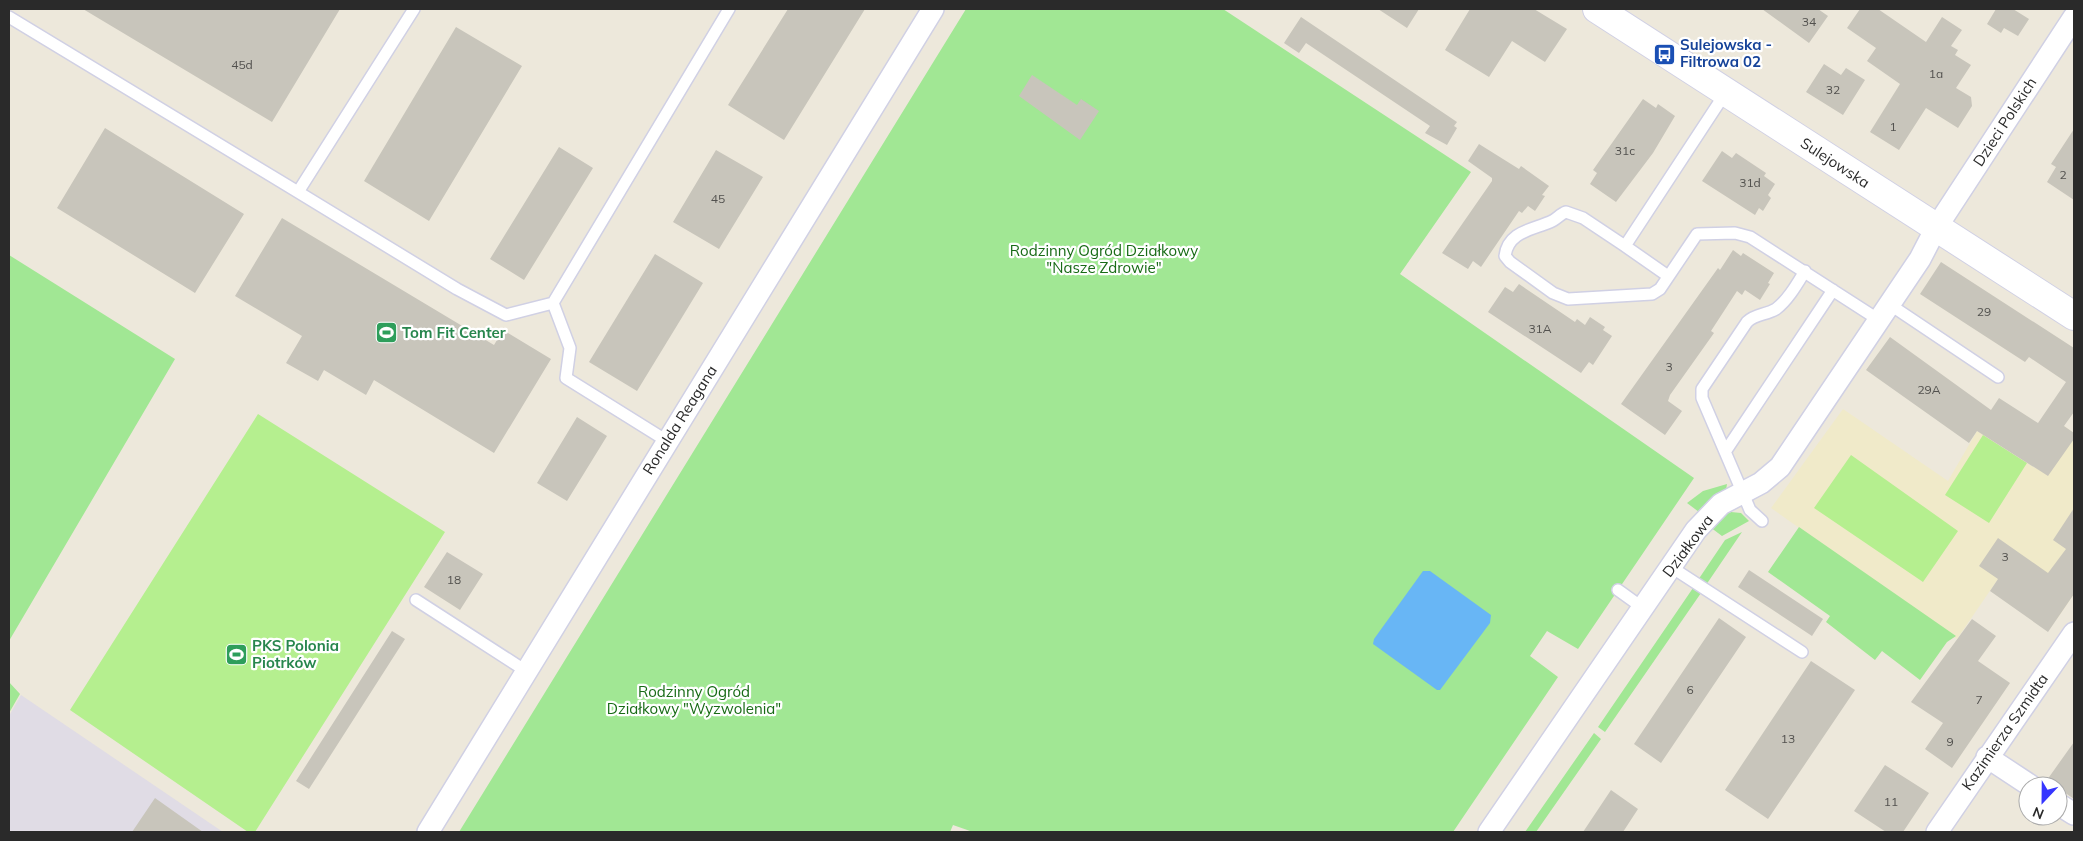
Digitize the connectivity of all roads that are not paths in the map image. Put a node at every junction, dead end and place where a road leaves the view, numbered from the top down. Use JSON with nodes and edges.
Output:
{"nodes":[{"id":1,"x":414,"y":9,"type":"edge"},
{"id":2,"x":728,"y":9,"type":"edge"},
{"id":3,"x":933,"y":9,"type":"edge"},
{"id":4,"x":1598,"y":9,"type":"edge"},
{"id":5,"x":2074,"y":16,"type":"edge"},
{"id":6,"x":9,"y":17,"type":"edge"},
{"id":7,"x":1726,"y":92,"type":"junction"},
{"id":8,"x":298,"y":192,"type":"junction"},
{"id":9,"x":1936,"y":228,"type":"junction"},
{"id":10,"x":1626,"y":246,"type":"junction"},
{"id":11,"x":1805,"y":271,"type":"junction"},
{"id":12,"x":1668,"y":276,"type":"junction"},
{"id":13,"x":1834,"y":290,"type":"junction"},
{"id":14,"x":553,"y":303,"type":"junction"},
{"id":15,"x":1884,"y":312,"type":"junction"},
{"id":16,"x":2074,"y":316,"type":"edge"},
{"id":17,"x":1998,"y":377,"type":"dead end"},
{"id":18,"x":667,"y":441,"type":"junction"},
{"id":19,"x":1726,"y":452,"type":"junction"},
{"id":20,"x":1744,"y":492,"type":"junction"},
{"id":21,"x":1762,"y":521,"type":"dead end"},
{"id":22,"x":1671,"y":567,"type":"junction"},
{"id":23,"x":1618,"y":590,"type":"dead end"},
{"id":24,"x":416,"y":600,"type":"dead end"},
{"id":25,"x":1643,"y":608,"type":"junction"},
{"id":26,"x":2074,"y":633,"type":"edge"},
{"id":27,"x":1802,"y":652,"type":"dead end"},
{"id":28,"x":526,"y":671,"type":"junction"},
{"id":29,"x":1987,"y":757,"type":"junction"},
{"id":30,"x":2018,"y":777,"type":"edge"},
{"id":31,"x":428,"y":832,"type":"edge"},
{"id":32,"x":1489,"y":832,"type":"edge"},
{"id":33,"x":1937,"y":832,"type":"edge"}],
"edges":[{"from":1,"to":8,"type":"lane"},
{"from":2,"to":14,"type":"lane"},
{"from":3,"to":18,"type":"street","name":"Ronalda Reagana"},
{"from":4,"to":7,"type":"main road","name":"Sulejowska"},
{"from":5,"to":9,"type":"street","name":"Dzieci Polskich"},
{"from":6,"to":8,"type":"lane"},
{"from":7,"to":9,"type":"main road","name":"Sulejowska"},
{"from":7,"to":10,"type":"lane"},
{"from":8,"to":14,"type":"lane"},
{"from":9,"to":15,"type":"street","name":"Działkowa"},
{"from":9,"to":16,"type":"main road","name":"Sulejowska"},
{"from":10,"to":12,"type":"lane"},
{"from":10,"to":12,"type":"lane"},
{"from":11,"to":12,"type":"lane"},
{"from":11,"to":13,"type":"lane"},
{"from":11,"to":19,"type":"lane"},
{"from":13,"to":15,"type":"lane"},
{"from":13,"to":19,"type":"lane"},
{"from":14,"to":18,"type":"lane"},
{"from":15,"to":17,"type":"lane"},
{"from":15,"to":20,"type":"street","name":"Działkowa"},
{"from":18,"to":28,"type":"street","name":"Ronalda Reagana"},
{"from":19,"to":20,"type":"lane"},
{"from":20,"to":21,"type":"lane"},
{"from":20,"to":22,"type":"street","name":"Działkowa"},
{"from":22,"to":25,"type":"street","name":"Działkowa"},
{"from":22,"to":27,"type":"lane"},
{"from":23,"to":25,"type":"lane"},
{"from":24,"to":28,"type":"lane"},
{"from":25,"to":32,"type":"street","name":"Działkowa"},
{"from":26,"to":29,"type":"street","name":"Kazimierza Szmidta"},
{"from":28,"to":31,"type":"street","name":"Ronalda Reagana"},
{"from":29,"to":30,"type":"street"},
{"from":29,"to":33,"type":"street","name":"Kazimierza Szmidta"}]}
